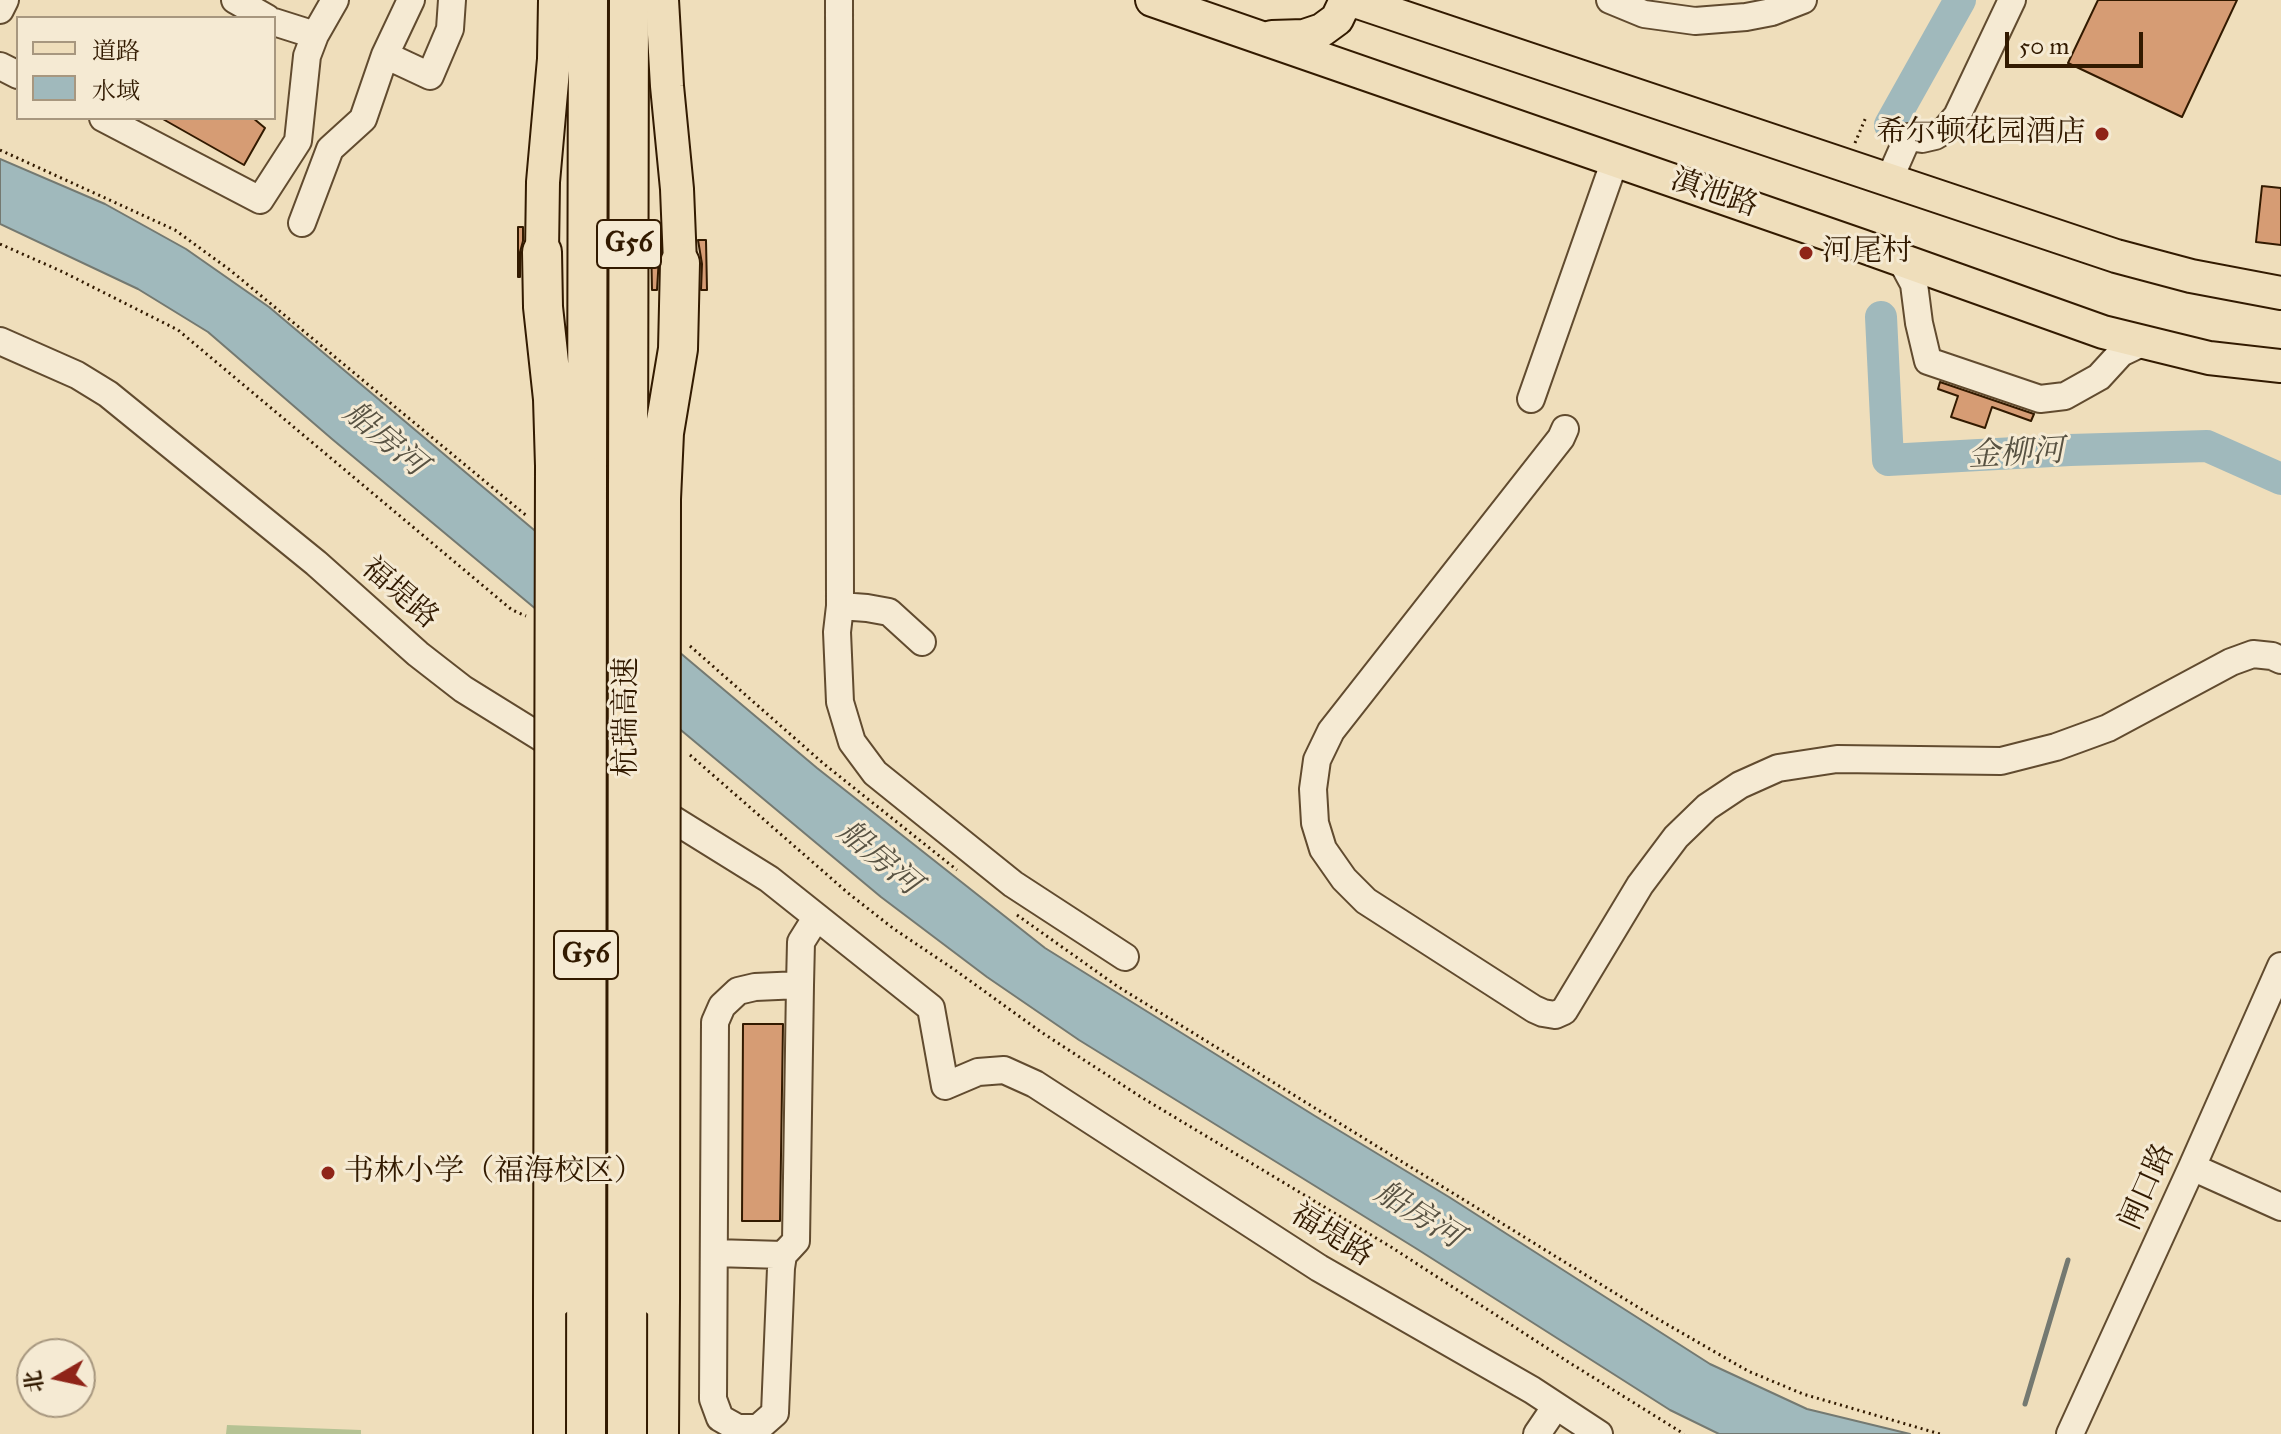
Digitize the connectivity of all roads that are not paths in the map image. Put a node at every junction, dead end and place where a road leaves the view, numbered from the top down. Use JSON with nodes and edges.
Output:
{"nodes":[{"id":1,"x":5,"y":0,"type":"edge"},
{"id":2,"x":235,"y":0,"type":"edge"},
{"id":3,"x":335,"y":0,"type":"edge"},
{"id":4,"x":411,"y":0,"type":"edge"},
{"id":5,"x":452,"y":0,"type":"edge"},
{"id":6,"x":555,"y":0,"type":"edge"},
{"id":7,"x":588,"y":0,"type":"edge"},
{"id":8,"x":629,"y":0,"type":"edge"},
{"id":9,"x":662,"y":0,"type":"edge"},
{"id":10,"x":839,"y":0,"type":"edge"},
{"id":11,"x":1152,"y":0,"type":"edge"},
{"id":12,"x":1346,"y":0,"type":"edge"},
{"id":13,"x":1352,"y":0,"type":"edge"},
{"id":14,"x":1410,"y":0,"type":"edge"},
{"id":15,"x":1610,"y":0,"type":"edge"},
{"id":16,"x":1803,"y":0,"type":"edge"},
{"id":17,"x":2012,"y":0,"type":"edge"},
{"id":18,"x":0,"y":10,"type":"edge"},
{"id":19,"x":263,"y":16,"type":"edge"},
{"id":20,"x":276,"y":23,"type":"edge"},
{"id":21,"x":315,"y":35,"type":"junction"},
{"id":22,"x":1455,"y":36,"type":"junction"},
{"id":23,"x":1257,"y":37,"type":"junction"},
{"id":24,"x":385,"y":55,"type":"junction"},
{"id":25,"x":107,"y":120,"type":"edge"},
{"id":26,"x":1615,"y":160,"type":"junction"},
{"id":27,"x":1889,"y":180,"type":"junction"},
{"id":28,"x":302,"y":223,"type":"dead end"},
{"id":29,"x":542,"y":252,"type":"joint"},
{"id":30,"x":1901,"y":260,"type":"junction"},
{"id":31,"x":680,"y":263,"type":"joint"},
{"id":32,"x":2281,"y":293,"type":"edge"},
{"id":33,"x":0,"y":341,"type":"edge"},
{"id":34,"x":2144,"y":342,"type":"junction"},
{"id":35,"x":2281,"y":366,"type":"edge"},
{"id":36,"x":1531,"y":399,"type":"dead end"},
{"id":37,"x":1565,"y":429,"type":"dead end"},
{"id":38,"x":571,"y":471,"type":"junction"},
{"id":39,"x":645,"y":493,"type":"junction"},
{"id":40,"x":840,"y":606,"type":"junction"},
{"id":41,"x":922,"y":642,"type":"dead end"},
{"id":42,"x":2281,"y":660,"type":"edge"},
{"id":43,"x":816,"y":918,"type":"junction"},
{"id":44,"x":1125,"y":957,"type":"dead end"},
{"id":45,"x":2277,"y":983,"type":"edge"},
{"id":46,"x":800,"y":985,"type":"junction"},
{"id":47,"x":2192,"y":1167,"type":"junction"},
{"id":48,"x":2281,"y":1207,"type":"edge"},
{"id":49,"x":714,"y":1253,"type":"junction"},
{"id":50,"x":783,"y":1255,"type":"junction"},
{"id":51,"x":1556,"y":1406,"type":"junction"},
{"id":52,"x":553,"y":1434,"type":"edge"},
{"id":53,"x":586,"y":1434,"type":"edge"},
{"id":54,"x":627,"y":1434,"type":"edge"},
{"id":55,"x":659,"y":1434,"type":"edge"},
{"id":56,"x":1537,"y":1434,"type":"edge"},
{"id":57,"x":1599,"y":1434,"type":"edge"},
{"id":58,"x":2070,"y":1434,"type":"edge"}],
"edges":[{"from":1,"to":18,"type":"street"},
{"from":2,"to":19,"type":"street"},
{"from":3,"to":21,"type":"street"},
{"from":4,"to":24,"type":"street"},
{"from":5,"to":24,"type":"street"},
{"from":6,"to":29,"type":"main road"},
{"from":7,"to":38,"type":"highway","name":"杭瑞高速","number":"G56"},
{"from":8,"to":39,"type":"highway","name":"杭瑞高速","number":"G56"},
{"from":9,"to":31,"type":"main road"},
{"from":10,"to":40,"type":"street"},
{"from":11,"to":23,"type":"main road","name":"滇池路"},
{"from":12,"to":23,"type":"main road"},
{"from":13,"to":22,"type":"main road"},
{"from":14,"to":22,"type":"main road"},
{"from":15,"to":16,"type":"street"},
{"from":17,"to":27,"type":"street"},
{"from":20,"to":21,"type":"street"},
{"from":21,"to":25,"type":"street"},
{"from":22,"to":27,"type":"main road"},
{"from":23,"to":26,"type":"main road","name":"滇池路"},
{"from":24,"to":28,"type":"street"},
{"from":26,"to":30,"type":"main road","name":"滇池路"},
{"from":26,"to":36,"type":"street"},
{"from":27,"to":32,"type":"main road"},
{"from":29,"to":38,"type":"highway"},
{"from":30,"to":34,"type":"main road","name":"滇池路"},
{"from":30,"to":34,"type":"street"},
{"from":31,"to":39,"type":"highway"},
{"from":33,"to":43,"type":"street","name":"福堤路"},
{"from":34,"to":35,"type":"main road","name":"滇池路"},
{"from":37,"to":42,"type":"street"},
{"from":38,"to":52,"type":"highway","bridge":true},
{"from":38,"to":53,"type":"highway","name":"杭瑞高速","number":"G56","bridge":true},
{"from":39,"to":54,"type":"highway","name":"杭瑞高速","number":"G56","bridge":true},
{"from":39,"to":55,"type":"highway","bridge":true},
{"from":40,"to":41,"type":"street"},
{"from":40,"to":44,"type":"street"},
{"from":43,"to":46,"type":"street"},
{"from":43,"to":51,"type":"street","name":"福堤路"},
{"from":45,"to":47,"type":"street","name":"闸口路"},
{"from":46,"to":49,"type":"street"},
{"from":46,"to":50,"type":"street"},
{"from":47,"to":48,"type":"street"},
{"from":47,"to":58,"type":"street","name":"闸口路"},
{"from":49,"to":50,"type":"street"},
{"from":49,"to":50,"type":"street"},
{"from":51,"to":56,"type":"street"},
{"from":51,"to":57,"type":"street","name":"福堤路"}]}
